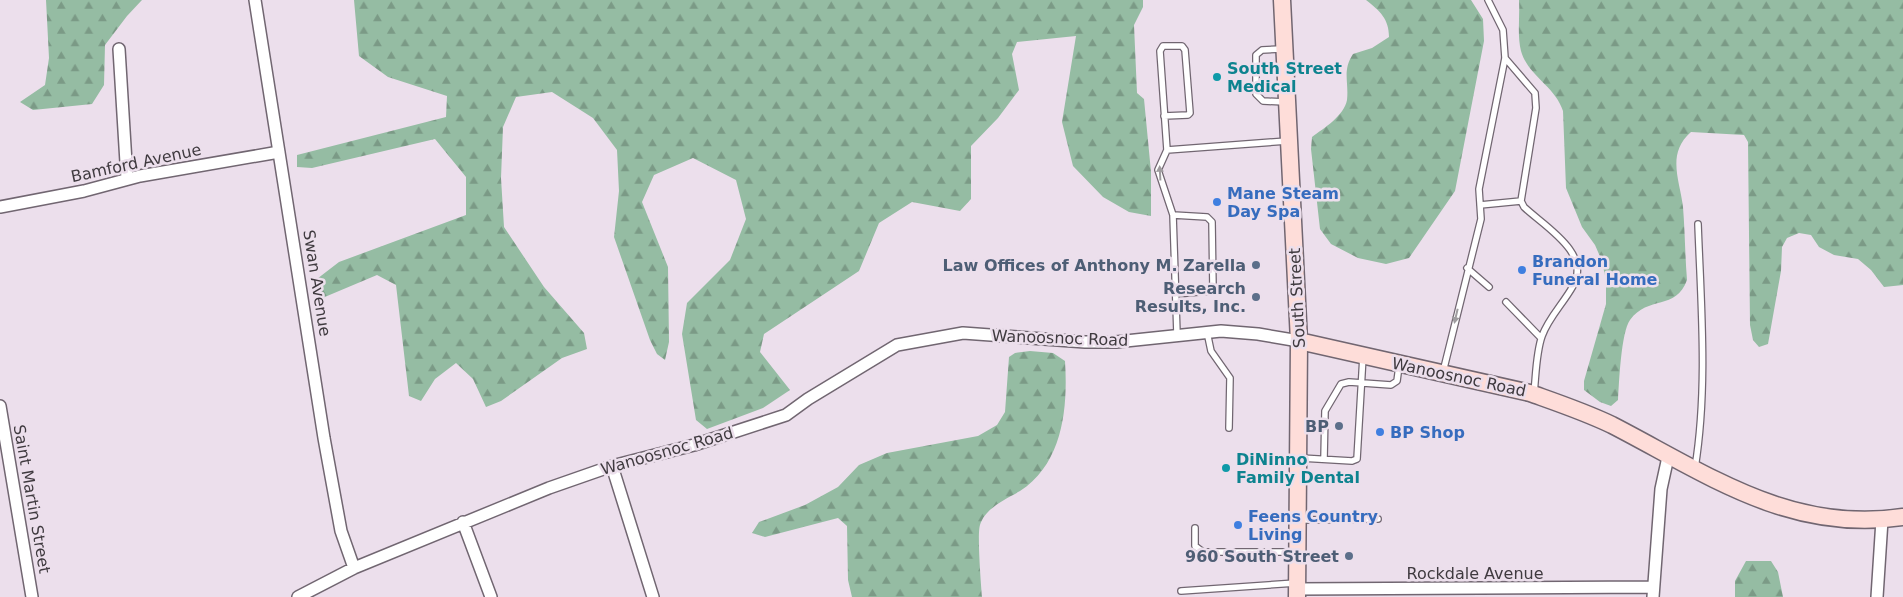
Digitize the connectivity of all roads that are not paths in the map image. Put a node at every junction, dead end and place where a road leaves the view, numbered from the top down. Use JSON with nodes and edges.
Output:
{"nodes":[{"id":1,"x":255,"y":0,"type":"edge"},
{"id":2,"x":1282,"y":0,"type":"edge"},
{"id":3,"x":1488,"y":0,"type":"edge"},
{"id":4,"x":119,"y":49,"type":"dead end"},
{"id":5,"x":1284,"y":49,"type":"junction"},
{"id":6,"x":1505,"y":58,"type":"junction"},
{"id":7,"x":1287,"y":102,"type":"junction"},
{"id":8,"x":1164,"y":116,"type":"junction"},
{"id":9,"x":1289,"y":141,"type":"junction"},
{"id":10,"x":1167,"y":150,"type":"junction"},
{"id":11,"x":279,"y":152,"type":"junction"},
{"id":12,"x":127,"y":179,"type":"junction"},
{"id":13,"x":1521,"y":201,"type":"junction"},
{"id":14,"x":1480,"y":205,"type":"junction"},
{"id":15,"x":0,"y":207,"type":"edge"},
{"id":16,"x":1173,"y":215,"type":"junction"},
{"id":17,"x":1698,"y":224,"type":"dead end"},
{"id":18,"x":1467,"y":268,"type":"junction"},
{"id":19,"x":1489,"y":287,"type":"dead end"},
{"id":20,"x":1176,"y":294,"type":"junction"},
{"id":21,"x":1506,"y":302,"type":"dead end"},
{"id":22,"x":1207,"y":332,"type":"junction"},
{"id":23,"x":1177,"y":334,"type":"junction"},
{"id":24,"x":1541,"y":338,"type":"junction"},
{"id":25,"x":1299,"y":341,"type":"junction"},
{"id":26,"x":1363,"y":356,"type":"junction"},
{"id":27,"x":1399,"y":364,"type":"junction"},
{"id":28,"x":1442,"y":373,"type":"junction"},
{"id":29,"x":1362,"y":383,"type":"junction"},
{"id":30,"x":1534,"y":394,"type":"junction"},
{"id":31,"x":0,"y":406,"type":"edge"},
{"id":32,"x":1229,"y":428,"type":"dead end"},
{"id":33,"x":1668,"y":457,"type":"junction"},
{"id":34,"x":1298,"y":458,"type":"junction"},
{"id":35,"x":1324,"y":459,"type":"junction"},
{"id":36,"x":612,"y":466,"type":"junction"},
{"id":37,"x":1695,"y":470,"type":"junction"},
{"id":38,"x":1903,"y":517,"type":"edge"},
{"id":39,"x":1378,"y":519,"type":"dead end"},
{"id":40,"x":1298,"y":520,"type":"junction"},
{"id":41,"x":1882,"y":520,"type":"junction"},
{"id":42,"x":463,"y":522,"type":"junction"},
{"id":43,"x":1195,"y":528,"type":"dead end"},
{"id":44,"x":1298,"y":552,"type":"junction"},
{"id":45,"x":354,"y":568,"type":"junction"},
{"id":46,"x":1297,"y":590,"type":"edge"},
{"id":47,"x":1181,"y":592,"type":"dead end"},
{"id":48,"x":1653,"y":592,"type":"edge"},
{"id":49,"x":1499,"y":593,"type":"edge"},
{"id":50,"x":312,"y":594,"type":"edge"},
{"id":51,"x":32,"y":597,"type":"edge"},
{"id":52,"x":298,"y":597,"type":"edge"},
{"id":53,"x":491,"y":597,"type":"edge"},
{"id":54,"x":653,"y":597,"type":"edge"},
{"id":55,"x":1877,"y":597,"type":"edge"}],
"edges":[{"from":1,"to":11,"type":"street","name":"Swan Avenue"},
{"from":2,"to":5,"type":"main road","name":"South Street"},
{"from":3,"to":6,"type":"lane"},
{"from":4,"to":12,"type":"street"},
{"from":5,"to":7,"type":"main road","name":"South Street"},
{"from":5,"to":7,"type":"lane"},
{"from":6,"to":13,"type":"lane"},
{"from":6,"to":14,"type":"lane"},
{"from":7,"to":9,"type":"main road","name":"South Street"},
{"from":8,"to":8,"type":"lane"},
{"from":8,"to":10,"type":"lane"},
{"from":9,"to":10,"type":"lane"},
{"from":9,"to":25,"type":"main road","name":"South Street"},
{"from":16,"to":10,"type":"lane","one_way":true},
{"from":11,"to":12,"type":"street","name":"Bamford Avenue"},
{"from":11,"to":45,"type":"street","name":"Swan Avenue"},
{"from":12,"to":15,"type":"street","name":"Bamford Avenue"},
{"from":13,"to":14,"type":"lane"},
{"from":13,"to":24,"type":"lane"},
{"from":14,"to":18,"type":"lane"},
{"from":16,"to":20,"type":"lane"},
{"from":16,"to":20,"type":"lane"},
{"from":17,"to":37,"type":"lane"},
{"from":18,"to":19,"type":"lane"},
{"from":18,"to":28,"type":"lane","one_way":true},
{"from":20,"to":23,"type":"lane"},
{"from":21,"to":24,"type":"lane"},
{"from":22,"to":23,"type":"street","name":"Wanoosnoc Road"},
{"from":22,"to":25,"type":"street","name":"Wanoosnoc Road"},
{"from":22,"to":32,"type":"lane"},
{"from":23,"to":36,"type":"street","name":"Wanoosnoc Road"},
{"from":24,"to":30,"type":"lane"},
{"from":25,"to":26,"type":"main road","name":"Wanoosnoc Road"},
{"from":25,"to":34,"type":"main road","name":"South Street"},
{"from":26,"to":27,"type":"main road","name":"Wanoosnoc Road"},
{"from":26,"to":29,"type":"lane"},
{"from":27,"to":28,"type":"main road","name":"Wanoosnoc Road"},
{"from":27,"to":29,"type":"lane"},
{"from":28,"to":30,"type":"main road","name":"Wanoosnoc Road"},
{"from":29,"to":35,"type":"lane"},
{"from":29,"to":35,"type":"lane"},
{"from":30,"to":33,"type":"main road","name":"Wanoosnoc Road"},
{"from":31,"to":51,"type":"street","name":"Saint Martin Street"},
{"from":33,"to":37,"type":"main road","name":"Wanoosnoc Road"},
{"from":33,"to":48,"type":"street"},
{"from":34,"to":35,"type":"lane"},
{"from":34,"to":40,"type":"main road","name":"South Street"},
{"from":36,"to":42,"type":"street","name":"Wanoosnoc Road"},
{"from":36,"to":54,"type":"street"},
{"from":37,"to":41,"type":"main road","name":"Wanoosnoc Road"},
{"from":38,"to":41,"type":"main road","name":"Wanoosnoc Road"},
{"from":39,"to":40,"type":"lane"},
{"from":40,"to":44,"type":"main road","name":"South Street"},
{"from":41,"to":55,"type":"street"},
{"from":42,"to":45,"type":"street","name":"Wanoosnoc Road"},
{"from":42,"to":53,"type":"street"},
{"from":43,"to":44,"type":"lane"},
{"from":44,"to":46,"type":"main road","name":"South Street"},
{"from":45,"to":50,"type":"street","name":"Wanoosnoc Road"},
{"from":46,"to":47,"type":"lane"},
{"from":46,"to":49,"type":"street","name":"Rockdale Avenue"},
{"from":48,"to":49,"type":"street","name":"Rockdale Avenue"},
{"from":50,"to":52,"type":"street","name":"Wanoosnoc Road"}]}
